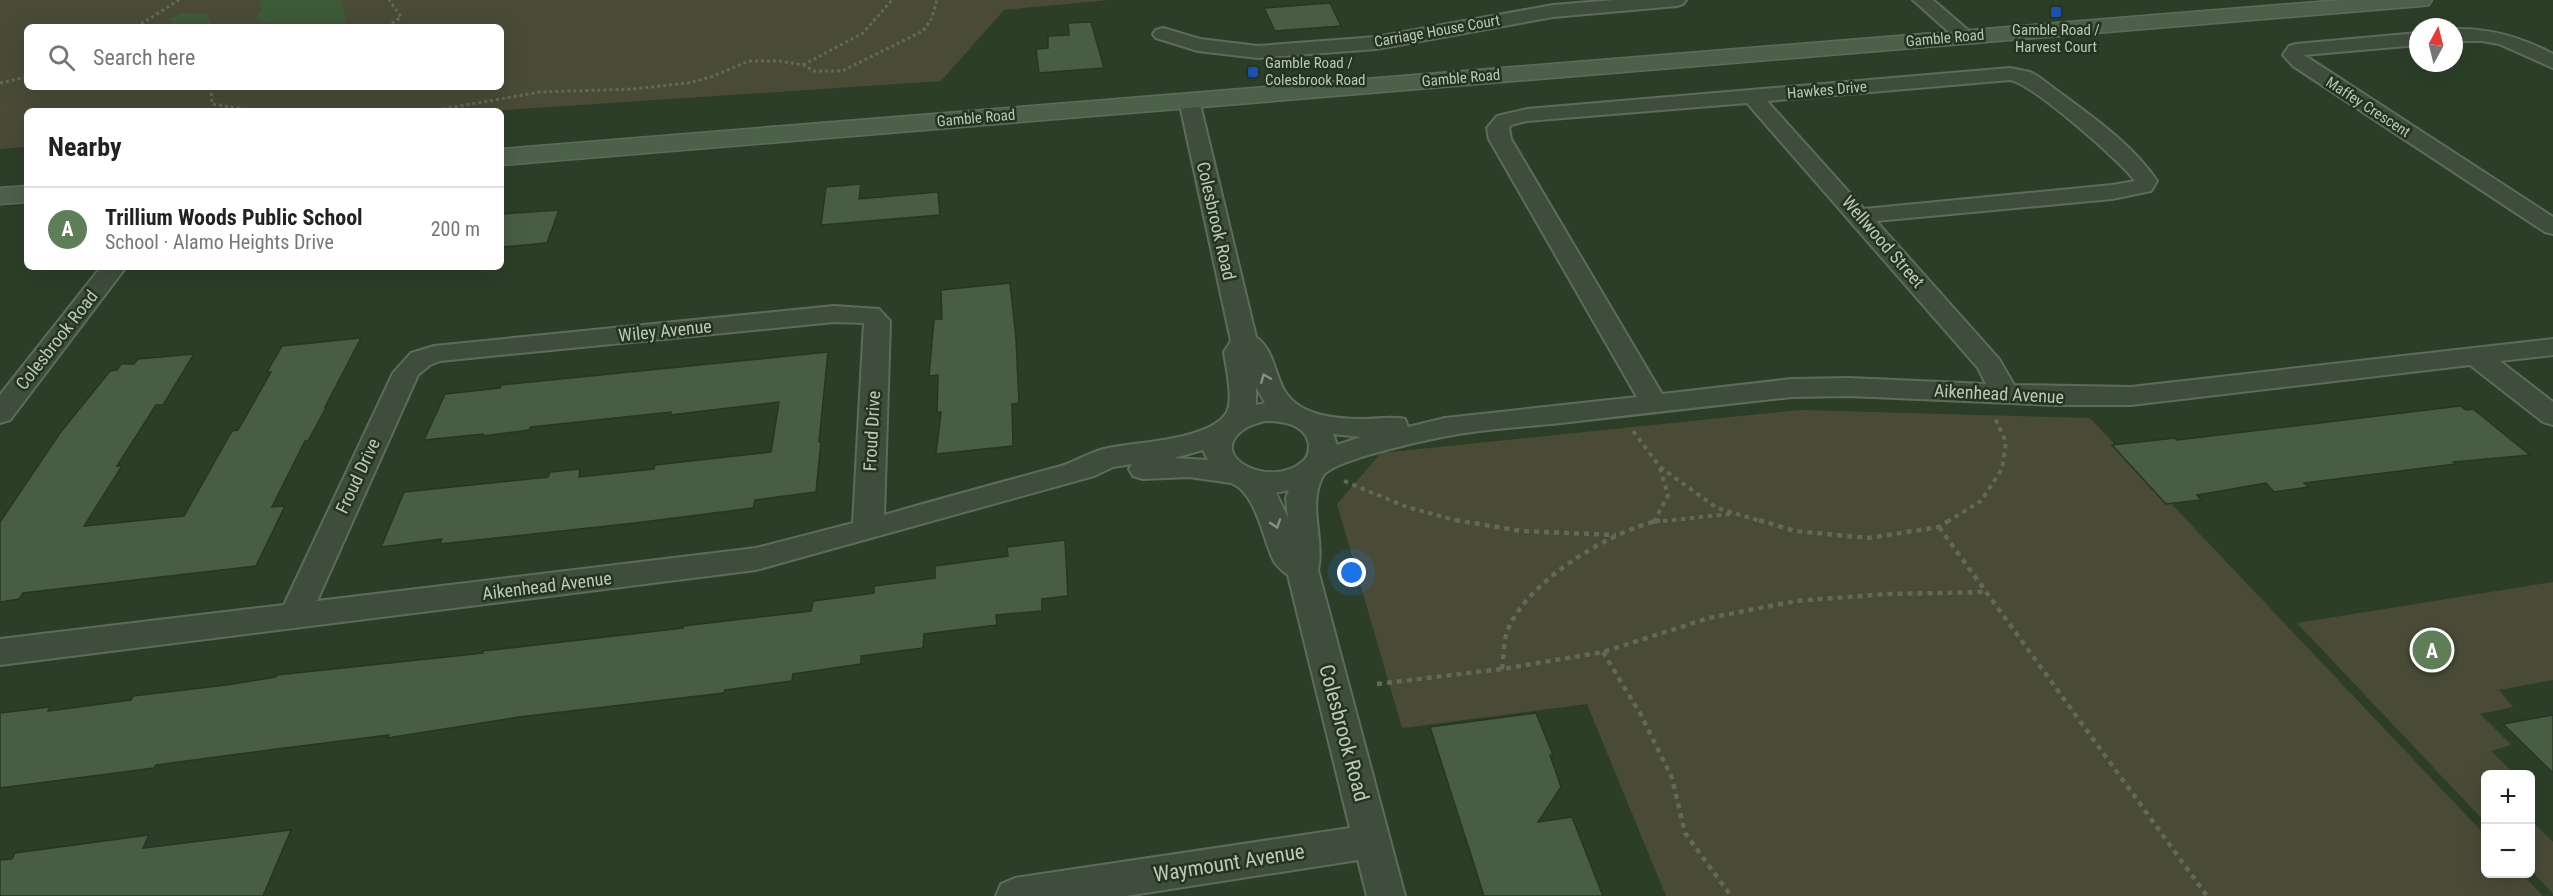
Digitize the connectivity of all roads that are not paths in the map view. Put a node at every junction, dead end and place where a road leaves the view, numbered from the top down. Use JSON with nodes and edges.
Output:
{"nodes":[{"id":1,"x":1677,"y":0,"type":"edge"},
{"id":2,"x":1922,"y":0,"type":"edge"},
{"id":3,"x":2421,"y":0,"type":"edge"},
{"id":4,"x":1162,"y":34,"type":"dead end"},
{"id":5,"x":2463,"y":36,"type":"edge"},
{"id":6,"x":1966,"y":37,"type":"junction"},
{"id":7,"x":2409,"y":40,"type":"edge"},
{"id":8,"x":2553,"y":62,"type":"edge"},
{"id":9,"x":1752,"y":96,"type":"junction"},
{"id":10,"x":1189,"y":100,"type":"junction"},
{"id":11,"x":504,"y":157,"type":"edge"},
{"id":12,"x":24,"y":194,"type":"edge"},
{"id":13,"x":0,"y":196,"type":"edge"},
{"id":14,"x":1860,"y":216,"type":"junction"},
{"id":15,"x":2553,"y":227,"type":"edge"},
{"id":16,"x":112,"y":270,"type":"edge"},
{"id":17,"x":877,"y":332,"type":"joint"},
{"id":18,"x":1244,"y":341,"type":"junction"},
{"id":19,"x":2553,"y":347,"type":"edge"},
{"id":20,"x":440,"y":353,"type":"joint"},
{"id":21,"x":2476,"y":356,"type":"junction"},
{"id":22,"x":1998,"y":401,"type":"junction"},
{"id":23,"x":1654,"y":403,"type":"junction"},
{"id":24,"x":0,"y":414,"type":"edge"},
{"id":25,"x":2553,"y":416,"type":"edge"},
{"id":26,"x":1299,"y":418,"type":"junction"},
{"id":27,"x":1230,"y":425,"type":"junction"},
{"id":28,"x":1445,"y":427,"type":"junction"},
{"id":29,"x":1084,"y":469,"type":"junction"},
{"id":30,"x":1322,"y":471,"type":"junction"},
{"id":31,"x":1241,"y":477,"type":"junction"},
{"id":32,"x":868,"y":530,"type":"junction"},
{"id":33,"x":1302,"y":570,"type":"junction"},
{"id":34,"x":294,"y":617,"type":"junction"},
{"id":35,"x":0,"y":652,"type":"edge"},
{"id":36,"x":1372,"y":841,"type":"junction"},
{"id":37,"x":1015,"y":896,"type":"edge"},
{"id":38,"x":1386,"y":896,"type":"edge"}],
"edges":[{"from":1,"to":4,"type":"street","name":"Carriage House Court"},
{"from":2,"to":6,"type":"street"},
{"from":3,"to":6,"type":"main road","name":"Gamble Road"},
{"from":5,"to":8,"type":"street"},
{"from":6,"to":10,"type":"main road","name":"Gamble Road"},
{"from":7,"to":15,"type":"street","name":"Maffey Crescent"},
{"from":9,"to":14,"type":"street","name":"Wellwood Street"},
{"from":9,"to":14,"type":"street","name":"Hawkes Drive"},
{"from":9,"to":23,"type":"street","name":"Hawkes Drive"},
{"from":10,"to":11,"type":"main road","name":"Gamble Road"},
{"from":10,"to":18,"type":"street","name":"Colesbrook Road"},
{"from":12,"to":13,"type":"main road"},
{"from":14,"to":22,"type":"street","name":"Wellwood Street"},
{"from":16,"to":24,"type":"street","name":"Colesbrook Road"},
{"from":17,"to":20,"type":"street","name":"Wiley Avenue"},
{"from":17,"to":32,"type":"street","name":"Froud Drive"},
{"from":26,"to":18,"type":"street","name":"Colesbrook Road","one_way":true},
{"from":18,"to":27,"type":"street","name":"Colesbrook Road"},
{"from":19,"to":21,"type":"street","name":"Aikenhead Avenue"},
{"from":20,"to":34,"type":"street","name":"Froud Drive"},
{"from":21,"to":22,"type":"street","name":"Aikenhead Avenue"},
{"from":21,"to":25,"type":"street"},
{"from":22,"to":23,"type":"street","name":"Aikenhead Avenue"},
{"from":23,"to":28,"type":"street","name":"Aikenhead Avenue"},
{"from":26,"to":27,"type":"street"},
{"from":26,"to":28,"type":"street","name":"Aikenhead Avenue"},
{"from":26,"to":30,"type":"street"},
{"from":27,"to":29,"type":"street","name":"Aikenhead Avenue"},
{"from":27,"to":31,"type":"street"},
{"from":28,"to":30,"type":"street","name":"Aikenhead Avenue"},
{"from":29,"to":31,"type":"street","name":"Aikenhead Avenue"},
{"from":29,"to":32,"type":"street","name":"Aikenhead Avenue"},
{"from":30,"to":31,"type":"street"},
{"from":30,"to":33,"type":"street","name":"Colesbrook Road"},
{"from":31,"to":33,"type":"street","name":"Colesbrook Road","one_way":true},
{"from":32,"to":34,"type":"street","name":"Aikenhead Avenue"},
{"from":33,"to":36,"type":"street","name":"Colesbrook Road"},
{"from":34,"to":35,"type":"street","name":"Aikenhead Avenue"},
{"from":36,"to":37,"type":"street","name":"Waymount Avenue"},
{"from":36,"to":38,"type":"street","name":"Colesbrook Road"}]}
